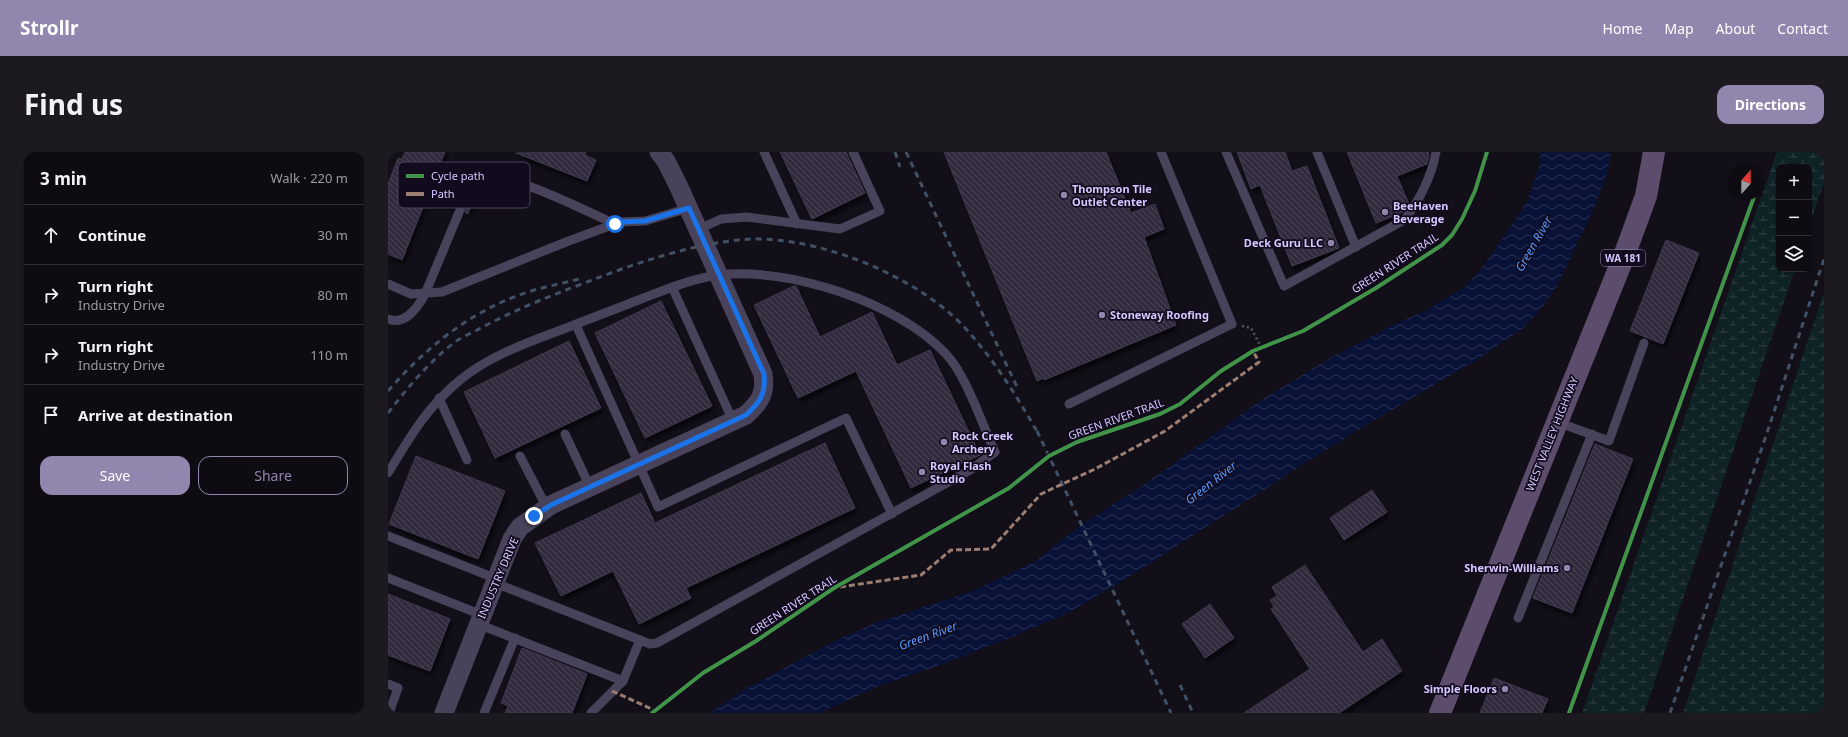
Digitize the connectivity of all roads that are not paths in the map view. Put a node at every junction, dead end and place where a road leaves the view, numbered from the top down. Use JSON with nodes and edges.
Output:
{"nodes":[{"id":1,"x":659,"y":152,"type":"edge"},
{"id":2,"x":764,"y":152,"type":"edge"},
{"id":3,"x":853,"y":152,"type":"edge"},
{"id":4,"x":1161,"y":152,"type":"edge"},
{"id":5,"x":1226,"y":152,"type":"edge"},
{"id":6,"x":1317,"y":152,"type":"edge"},
{"id":7,"x":1436,"y":152,"type":"edge"},
{"id":8,"x":1654,"y":152,"type":"edge"},
{"id":9,"x":530,"y":186,"type":"edge"},
{"id":10,"x":689,"y":208,"type":"junction"},
{"id":11,"x":460,"y":210,"type":"dead end"},
{"id":12,"x":615,"y":224,"type":"junction"},
{"id":13,"x":797,"y":224,"type":"junction"},
{"id":14,"x":698,"y":229,"type":"junction"},
{"id":15,"x":1356,"y":247,"type":"junction"},
{"id":16,"x":719,"y":275,"type":"junction"},
{"id":17,"x":388,"y":284,"type":"edge"},
{"id":18,"x":672,"y":287,"type":"junction"},
{"id":19,"x":426,"y":294,"type":"junction"},
{"id":20,"x":388,"y":319,"type":"edge"},
{"id":21,"x":576,"y":325,"type":"junction"},
{"id":22,"x":1644,"y":343,"type":"dead end"},
{"id":23,"x":439,"y":398,"type":"junction"},
{"id":24,"x":1069,"y":404,"type":"dead end"},
{"id":25,"x":734,"y":421,"type":"junction"},
{"id":26,"x":1557,"y":422,"type":"junction"},
{"id":27,"x":565,"y":434,"type":"dead end"},
{"id":28,"x":1592,"y":434,"type":"junction"},
{"id":29,"x":520,"y":456,"type":"dead end"},
{"id":30,"x":467,"y":460,"type":"dead end"},
{"id":31,"x":638,"y":465,"type":"junction"},
{"id":32,"x":388,"y":473,"type":"edge"},
{"id":33,"x":590,"y":487,"type":"junction"},
{"id":34,"x":547,"y":508,"type":"junction"},
{"id":35,"x":892,"y":514,"type":"junction"},
{"id":36,"x":388,"y":536,"type":"edge"},
{"id":37,"x":388,"y":578,"type":"edge"},
{"id":38,"x":496,"y":581,"type":"junction"},
{"id":39,"x":1518,"y":618,"type":"dead end"},
{"id":40,"x":480,"y":620,"type":"junction"},
{"id":41,"x":516,"y":638,"type":"junction"},
{"id":42,"x":640,"y":640,"type":"junction"},
{"id":43,"x":623,"y":681,"type":"junction"},
{"id":44,"x":388,"y":684,"type":"edge"},
{"id":45,"x":389,"y":713,"type":"edge"},
{"id":46,"x":444,"y":713,"type":"edge"},
{"id":47,"x":484,"y":713,"type":"edge"},
{"id":48,"x":591,"y":713,"type":"edge"},
{"id":49,"x":1440,"y":713,"type":"edge"}],
"edges":[{"from":1,"to":10,"type":"street","name":"INDUSTRY DRIVE"},
{"from":2,"to":13,"type":"lane"},
{"from":3,"to":13,"type":"lane"},
{"from":4,"to":24,"type":"lane"},
{"from":5,"to":15,"type":"lane"},
{"from":6,"to":15,"type":"lane"},
{"from":7,"to":15,"type":"lane"},
{"from":8,"to":26,"type":"main road","name":"WEST VALLEY HIGHWAY","number":"WA 181"},
{"from":9,"to":12,"type":"lane"},
{"from":10,"to":12,"type":"lane"},
{"from":10,"to":14,"type":"street","name":"INDUSTRY DRIVE"},
{"from":11,"to":19,"type":"lane"},
{"from":12,"to":19,"type":"lane"},
{"from":13,"to":14,"type":"lane"},
{"from":14,"to":16,"type":"street","name":"INDUSTRY DRIVE"},
{"from":16,"to":18,"type":"lane"},
{"from":16,"to":25,"type":"street","name":"INDUSTRY DRIVE"},
{"from":16,"to":35,"type":"lane"},
{"from":17,"to":19,"type":"lane"},
{"from":18,"to":21,"type":"lane"},
{"from":18,"to":25,"type":"lane"},
{"from":19,"to":20,"type":"lane"},
{"from":21,"to":23,"type":"lane"},
{"from":21,"to":31,"type":"lane"},
{"from":22,"to":28,"type":"lane"},
{"from":23,"to":30,"type":"lane"},
{"from":23,"to":32,"type":"lane"},
{"from":25,"to":31,"type":"street","name":"INDUSTRY DRIVE"},
{"from":26,"to":28,"type":"lane"},
{"from":26,"to":49,"type":"main road","name":"WEST VALLEY HIGHWAY","number":"WA 181"},
{"from":27,"to":33,"type":"lane"},
{"from":28,"to":39,"type":"lane"},
{"from":29,"to":34,"type":"lane"},
{"from":31,"to":33,"type":"street","name":"INDUSTRY DRIVE"},
{"from":31,"to":35,"type":"lane"},
{"from":33,"to":34,"type":"street","name":"INDUSTRY DRIVE"},
{"from":34,"to":38,"type":"street","name":"INDUSTRY DRIVE"},
{"from":35,"to":42,"type":"lane"},
{"from":36,"to":38,"type":"lane"},
{"from":37,"to":40,"type":"lane"},
{"from":38,"to":40,"type":"street","name":"INDUSTRY DRIVE"},
{"from":38,"to":42,"type":"lane"},
{"from":40,"to":41,"type":"lane"},
{"from":40,"to":46,"type":"street","name":"INDUSTRY DRIVE"},
{"from":41,"to":43,"type":"lane"},
{"from":41,"to":47,"type":"lane"},
{"from":42,"to":43,"type":"lane"},
{"from":43,"to":48,"type":"lane"},
{"from":44,"to":45,"type":"lane"}]}
